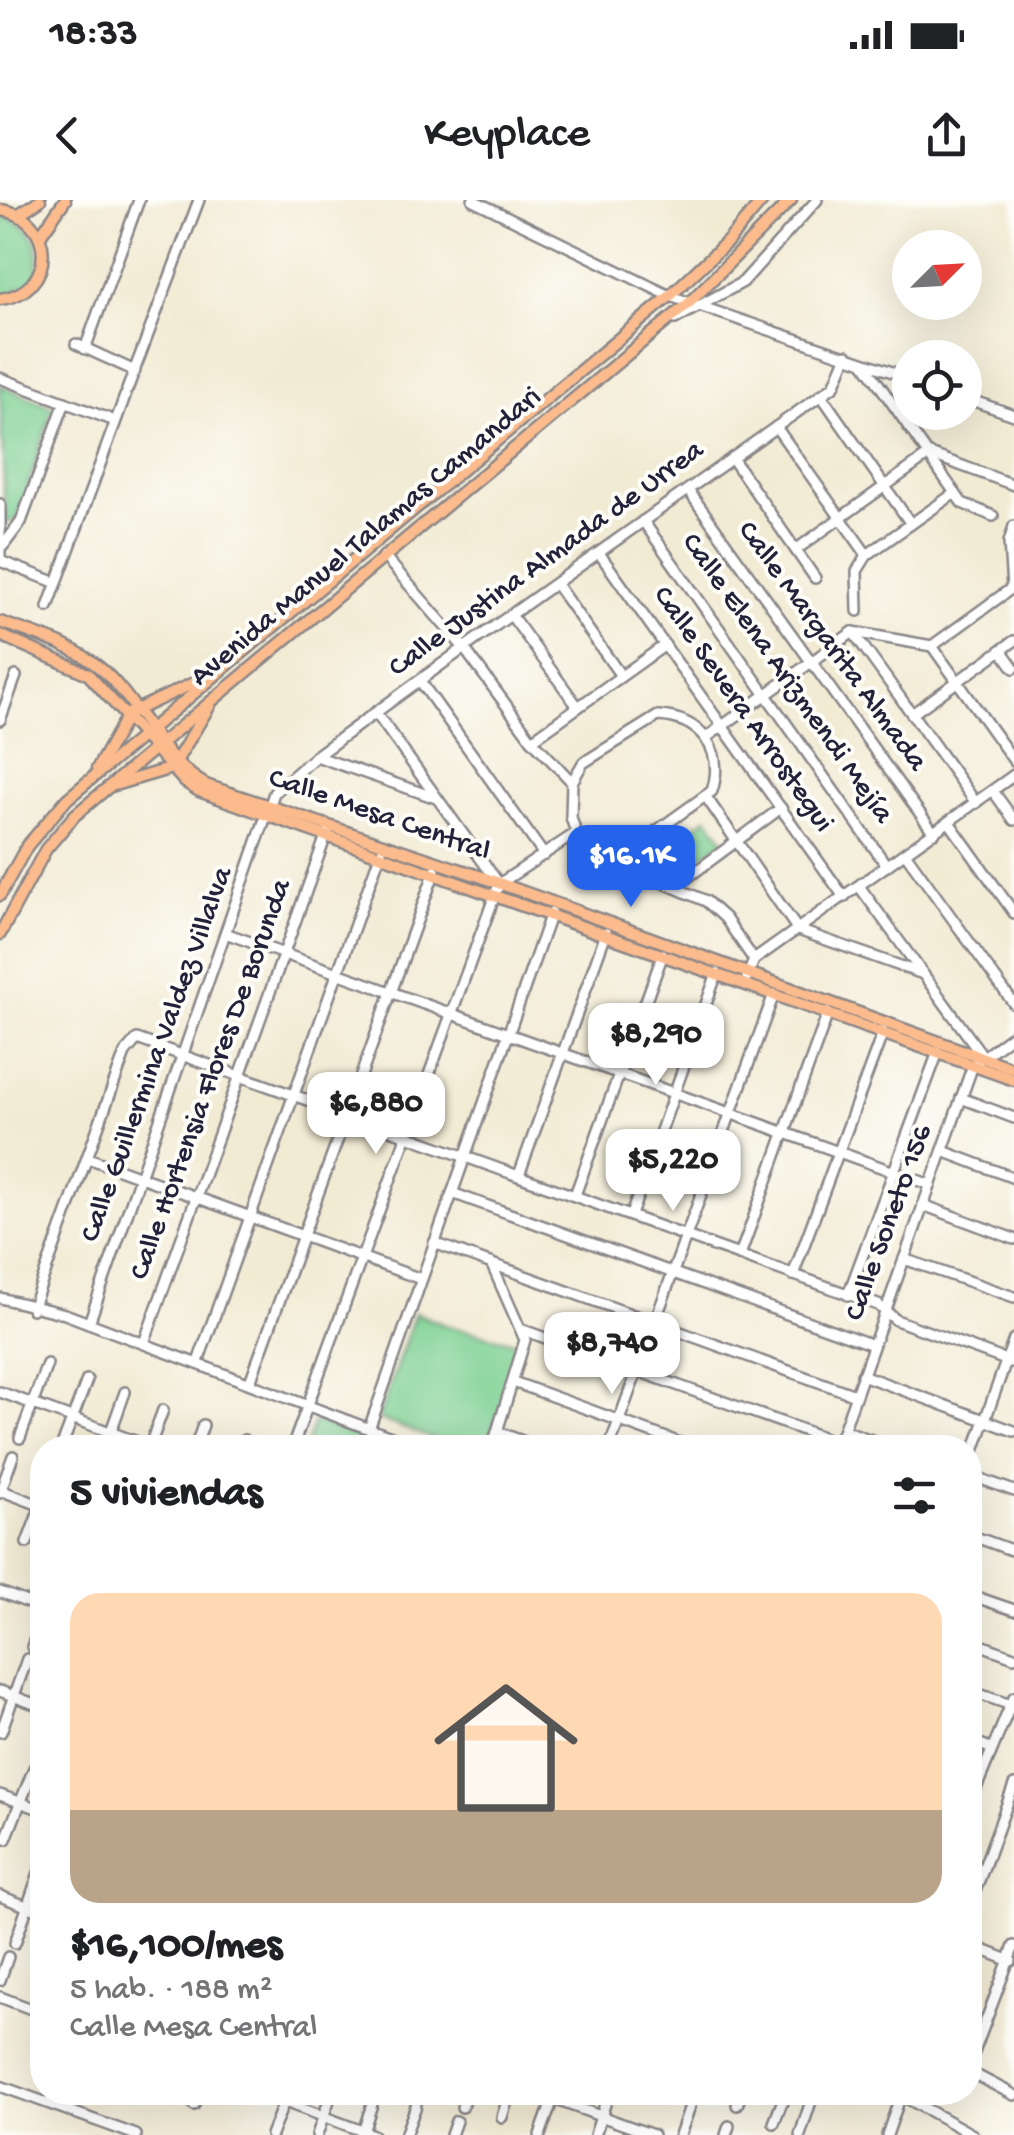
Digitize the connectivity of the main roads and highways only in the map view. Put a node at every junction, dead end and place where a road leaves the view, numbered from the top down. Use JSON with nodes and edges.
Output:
{"nodes":[{"id":1,"x":40,"y":200,"type":"edge"},
{"id":2,"x":66,"y":200,"type":"edge"},
{"id":3,"x":763,"y":200,"type":"edge"},
{"id":4,"x":791,"y":200,"type":"edge"},
{"id":5,"x":0,"y":210,"type":"edge"},
{"id":6,"x":19,"y":214,"type":"junction"},
{"id":7,"x":40,"y":236,"type":"junction"},
{"id":8,"x":0,"y":299,"type":"edge"},
{"id":9,"x":411,"y":510,"type":"junction"},
{"id":10,"x":384,"y":556,"type":"junction"},
{"id":11,"x":0,"y":622,"type":"edge"},
{"id":12,"x":0,"y":635,"type":"edge"},
{"id":13,"x":79,"y":661,"type":"junction"},
{"id":14,"x":212,"y":674,"type":"junction"},
{"id":15,"x":223,"y":688,"type":"junction"},
{"id":16,"x":132,"y":711,"type":"junction"},
{"id":17,"x":147,"y":730,"type":"junction"},
{"id":18,"x":158,"y":744,"type":"junction"},
{"id":19,"x":175,"y":764,"type":"junction"},
{"id":20,"x":94,"y":774,"type":"junction"},
{"id":21,"x":106,"y":788,"type":"junction"},
{"id":22,"x":270,"y":808,"type":"junction"},
{"id":23,"x":497,"y":888,"type":"junction"},
{"id":24,"x":0,"y":895,"type":"edge"},
{"id":25,"x":0,"y":934,"type":"edge"},
{"id":26,"x":747,"y":978,"type":"junction"},
{"id":27,"x":978,"y":1059,"type":"junction"},
{"id":28,"x":1014,"y":1069,"type":"edge"},
{"id":29,"x":1014,"y":1080,"type":"edge"}],
"edges":[{"from":1,"to":6,"type":"main road"},
{"from":2,"to":7,"type":"main road"},
{"from":3,"to":9,"type":"main road","name":"Avenida Manuel Talamas Camandari"},
{"from":4,"to":10,"type":"main road","name":"Avenida Manuel Talamas Camandari"},
{"from":5,"to":6,"type":"main road"},
{"from":6,"to":7,"type":"main road"},
{"from":7,"to":8,"type":"main road"},
{"from":9,"to":10,"type":"main road"},
{"from":9,"to":14,"type":"main road","name":"Avenida Manuel Talamas Camandari"},
{"from":10,"to":15,"type":"main road","name":"Avenida Manuel Talamas Camandari"},
{"from":11,"to":13,"type":"main road","name":"Calle Mesa Central"},
{"from":12,"to":13,"type":"main road","name":"Calle Mesa Central"},
{"from":13,"to":16,"type":"main road","name":"Calle Mesa Central"},
{"from":14,"to":16,"type":"main road"},
{"from":14,"to":17,"type":"main road","name":"Avenida Manuel Talamas Camandari"},
{"from":15,"to":18,"type":"main road","name":"Avenida Manuel Talamas Camandari"},
{"from":15,"to":19,"type":"main road"},
{"from":16,"to":17,"type":"main road","name":"Calle Mesa Central"},
{"from":16,"to":20,"type":"main road"},
{"from":17,"to":18,"type":"main road","name":"Calle Mesa Central"},
{"from":17,"to":20,"type":"main road","name":"Avenida Manuel Talamas Camandari"},
{"from":18,"to":19,"type":"main road","name":"Calle Mesa Central"},
{"from":18,"to":21,"type":"main road","name":"Avenida Manuel Talamas Camandari"},
{"from":19,"to":21,"type":"main road"},
{"from":19,"to":22,"type":"main road","name":"Calle Mesa Central"},
{"from":20,"to":24,"type":"main road","name":"Avenida Manuel Talamas Camandari"},
{"from":21,"to":25,"type":"main road","name":"Avenida Manuel Talamas Camandari"},
{"from":22,"to":23,"type":"main road","name":"Calle Mesa Central"},
{"from":22,"to":23,"type":"main road","name":"Calle Mesa Central"},
{"from":23,"to":26,"type":"main road","name":"Calle Mesa Central"},
{"from":23,"to":26,"type":"main road","name":"Calle Mesa Central"},
{"from":26,"to":27,"type":"main road","name":"Calle Mesa Central"},
{"from":26,"to":27,"type":"main road","name":"Calle Mesa Central"},
{"from":27,"to":28,"type":"main road","name":"Calle Mesa Central"},
{"from":27,"to":29,"type":"main road","name":"Calle Mesa Central"}]}
